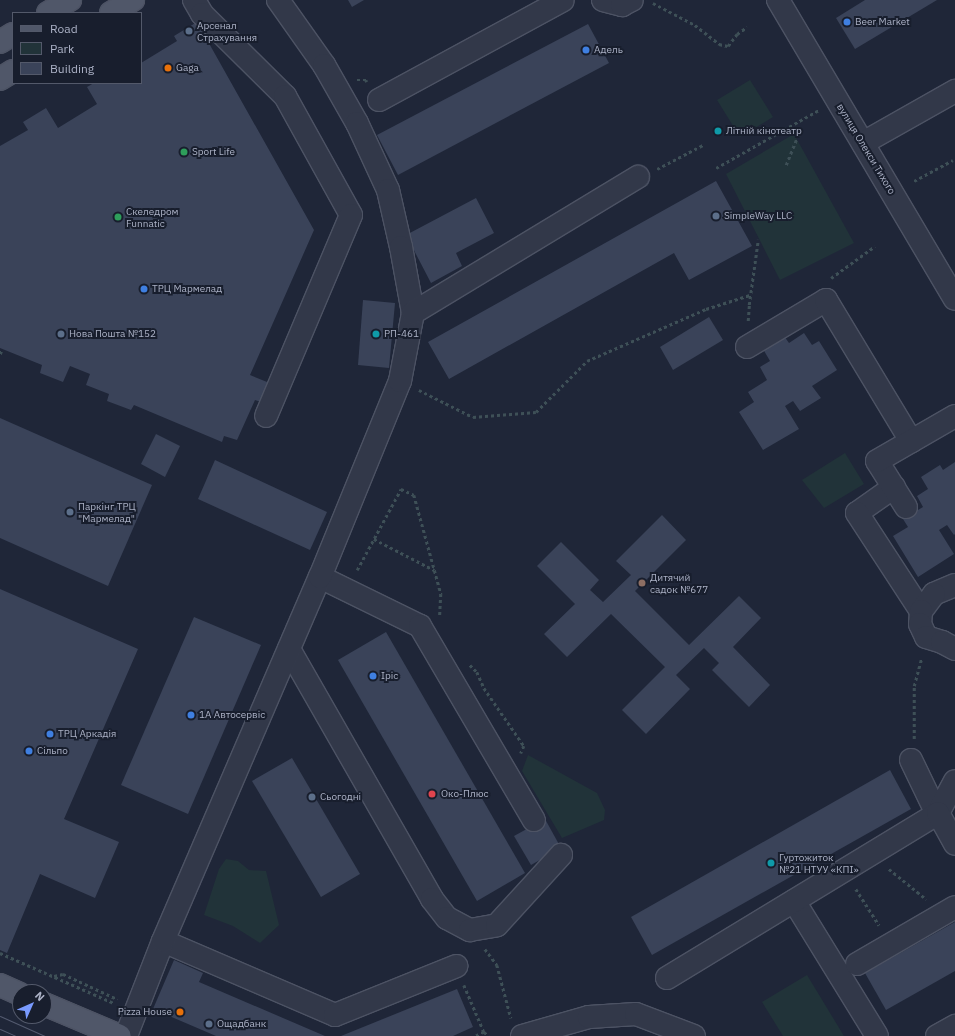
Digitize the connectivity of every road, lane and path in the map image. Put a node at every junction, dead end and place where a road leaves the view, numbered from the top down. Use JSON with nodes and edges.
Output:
{"nodes":[{"id":1,"x":70,"y":0,"type":"edge"},
{"id":2,"x":133,"y":0,"type":"edge"},
{"id":3,"x":194,"y":0,"type":"edge"},
{"id":4,"x":278,"y":0,"type":"edge"},
{"id":5,"x":562,"y":0,"type":"edge"},
{"id":6,"x":603,"y":0,"type":"edge"},
{"id":7,"x":632,"y":0,"type":"edge"},
{"id":8,"x":650,"y":0,"type":"edge"},
{"id":9,"x":778,"y":0,"type":"edge"},
{"id":10,"x":50,"y":12,"type":"edge"},
{"id":11,"x":113,"y":12,"type":"edge"},
{"id":12,"x":747,"y":27,"type":"dead end"},
{"id":13,"x":12,"y":35,"type":"edge"},
{"id":14,"x":0,"y":42,"type":"edge"},
{"id":15,"x":12,"y":72,"type":"edge"},
{"id":16,"x":0,"y":79,"type":"edge"},
{"id":17,"x":955,"y":91,"type":"edge"},
{"id":18,"x":378,"y":100,"type":"dead end"},
{"id":19,"x":810,"y":114,"type":"dead end"},
{"id":20,"x":801,"y":128,"type":"dead end"},
{"id":21,"x":862,"y":143,"type":"junction"},
{"id":22,"x":703,"y":145,"type":"dead end"},
{"id":23,"x":953,"y":160,"type":"dead end"},
{"id":24,"x":668,"y":164,"type":"dead end"},
{"id":25,"x":786,"y":165,"type":"dead end"},
{"id":26,"x":716,"y":168,"type":"dead end"},
{"id":27,"x":638,"y":177,"type":"dead end"},
{"id":28,"x":914,"y":181,"type":"dead end"},
{"id":29,"x":758,"y":240,"type":"dead end"},
{"id":30,"x":875,"y":246,"type":"dead end"},
{"id":31,"x":750,"y":295,"type":"junction"},
{"id":32,"x":955,"y":298,"type":"edge"},
{"id":33,"x":826,"y":300,"type":"junction"},
{"id":34,"x":749,"y":305,"type":"dead end"},
{"id":35,"x":413,"y":313,"type":"junction"},
{"id":36,"x":747,"y":347,"type":"dead end"},
{"id":37,"x":2,"y":349,"type":"dead end"},
{"id":38,"x":0,"y":354,"type":"edge"},
{"id":39,"x":400,"y":381,"type":"junction"},
{"id":40,"x":266,"y":416,"type":"dead end"},
{"id":41,"x":955,"y":416,"type":"edge"},
{"id":42,"x":912,"y":441,"type":"junction"},
{"id":43,"x":894,"y":487,"type":"junction"},
{"id":44,"x":906,"y":507,"type":"dead end"},
{"id":45,"x":374,"y":539,"type":"junction"},
{"id":46,"x":434,"y":570,"type":"junction"},
{"id":47,"x":320,"y":578,"type":"junction"},
{"id":48,"x":955,"y":586,"type":"edge"},
{"id":49,"x":346,"y":590,"type":"junction"},
{"id":50,"x":921,"y":612,"type":"junction"},
{"id":51,"x":440,"y":621,"type":"dead end"},
{"id":52,"x":926,"y":637,"type":"junction"},
{"id":53,"x":289,"y":649,"type":"junction"},
{"id":54,"x":955,"y":649,"type":"edge"},
{"id":55,"x":466,"y":660,"type":"dead end"},
{"id":56,"x":519,"y":758,"type":"dead end"},
{"id":57,"x":913,"y":765,"type":"joint"},
{"id":58,"x":955,"y":781,"type":"edge"},
{"id":59,"x":937,"y":813,"type":"junction"},
{"id":60,"x":534,"y":820,"type":"dead end"},
{"id":61,"x":955,"y":844,"type":"edge"},
{"id":62,"x":870,"y":854,"type":"junction"},
{"id":63,"x":561,"y":855,"type":"dead end"},
{"id":64,"x":845,"y":870,"type":"junction"},
{"id":65,"x":794,"y":901,"type":"junction"},
{"id":66,"x":949,"y":910,"type":"edge"},
{"id":67,"x":470,"y":930,"type":"junction"},
{"id":68,"x":163,"y":941,"type":"junction"},
{"id":69,"x":890,"y":944,"type":"junction"},
{"id":70,"x":0,"y":953,"type":"edge"},
{"id":71,"x":857,"y":964,"type":"dead end"},
{"id":72,"x":456,"y":966,"type":"joint"},
{"id":73,"x":54,"y":976,"type":"junction"},
{"id":74,"x":667,"y":978,"type":"dead end"},
{"id":75,"x":0,"y":985,"type":"edge"},
{"id":76,"x":12,"y":990,"type":"edge"},
{"id":77,"x":506,"y":1000,"type":"dead end"},
{"id":78,"x":119,"y":1002,"type":"dead end"},
{"id":79,"x":114,"y":1003,"type":"dead end"},
{"id":80,"x":52,"y":1007,"type":"edge"},
{"id":81,"x":955,"y":1026,"type":"edge"},
{"id":82,"x":484,"y":1032,"type":"junction"},
{"id":83,"x":120,"y":1036,"type":"edge"},
{"id":84,"x":126,"y":1036,"type":"edge"},
{"id":85,"x":476,"y":1036,"type":"edge"},
{"id":86,"x":489,"y":1036,"type":"edge"},
{"id":87,"x":522,"y":1036,"type":"edge"},
{"id":88,"x":694,"y":1036,"type":"edge"},
{"id":89,"x":877,"y":1036,"type":"edge"},
{"id":90,"x":937,"y":1036,"type":"edge"}],
"edges":[{"from":1,"to":10,"type":"main road"},
{"from":2,"to":11,"type":"main road"},
{"from":3,"to":40,"type":"street"},
{"from":4,"to":35,"type":"street"},
{"from":5,"to":18,"type":"street"},
{"from":6,"to":7,"type":"street"},
{"from":8,"to":12,"type":"path"},
{"from":9,"to":21,"type":"street","name":"вулиця Олекси Тихого"},
{"from":13,"to":14,"type":"main road"},
{"from":15,"to":16,"type":"main road"},
{"from":17,"to":21,"type":"street"},
{"from":19,"to":26,"type":"path"},
{"from":20,"to":25,"type":"path"},
{"from":21,"to":32,"type":"street","name":"вулиця Олекси Тихого"},
{"from":22,"to":24,"type":"path"},
{"from":23,"to":28,"type":"path"},
{"from":27,"to":35,"type":"street"},
{"from":29,"to":31,"type":"path"},
{"from":30,"to":33,"type":"path"},
{"from":31,"to":34,"type":"path"},
{"from":31,"to":39,"type":"path"},
{"from":33,"to":36,"type":"street"},
{"from":33,"to":42,"type":"street"},
{"from":35,"to":39,"type":"street"},
{"from":37,"to":38,"type":"path"},
{"from":39,"to":47,"type":"street"},
{"from":41,"to":42,"type":"street"},
{"from":42,"to":43,"type":"street"},
{"from":43,"to":44,"type":"street"},
{"from":43,"to":50,"type":"street"},
{"from":45,"to":46,"type":"path"},
{"from":45,"to":46,"type":"path"},
{"from":45,"to":49,"type":"path"},
{"from":46,"to":51,"type":"path"},
{"from":47,"to":49,"type":"street"},
{"from":47,"to":53,"type":"street"},
{"from":48,"to":50,"type":"street"},
{"from":49,"to":60,"type":"street"},
{"from":50,"to":52,"type":"street"},
{"from":52,"to":54,"type":"street"},
{"from":52,"to":57,"type":"path"},
{"from":53,"to":67,"type":"street"},
{"from":53,"to":68,"type":"street"},
{"from":55,"to":56,"type":"path"},
{"from":57,"to":59,"type":"street"},
{"from":58,"to":59,"type":"street"},
{"from":59,"to":61,"type":"street"},
{"from":59,"to":62,"type":"street"},
{"from":62,"to":64,"type":"street"},
{"from":62,"to":66,"type":"path"},
{"from":63,"to":67,"type":"street"},
{"from":64,"to":65,"type":"street"},
{"from":64,"to":69,"type":"path"},
{"from":65,"to":74,"type":"street"},
{"from":65,"to":89,"type":"street"},
{"from":66,"to":69,"type":"street"},
{"from":67,"to":77,"type":"path"},
{"from":68,"to":72,"type":"street"},
{"from":68,"to":84,"type":"street"},
{"from":69,"to":71,"type":"street"},
{"from":70,"to":73,"type":"path"},
{"from":72,"to":82,"type":"path"},
{"from":73,"to":78,"type":"path"},
{"from":73,"to":79,"type":"path"},
{"from":75,"to":76,"type":"main road"},
{"from":80,"to":83,"type":"main road"},
{"from":81,"to":90,"type":"street"},
{"from":82,"to":85,"type":"path"},
{"from":82,"to":86,"type":"path"},
{"from":87,"to":88,"type":"street"}]}
